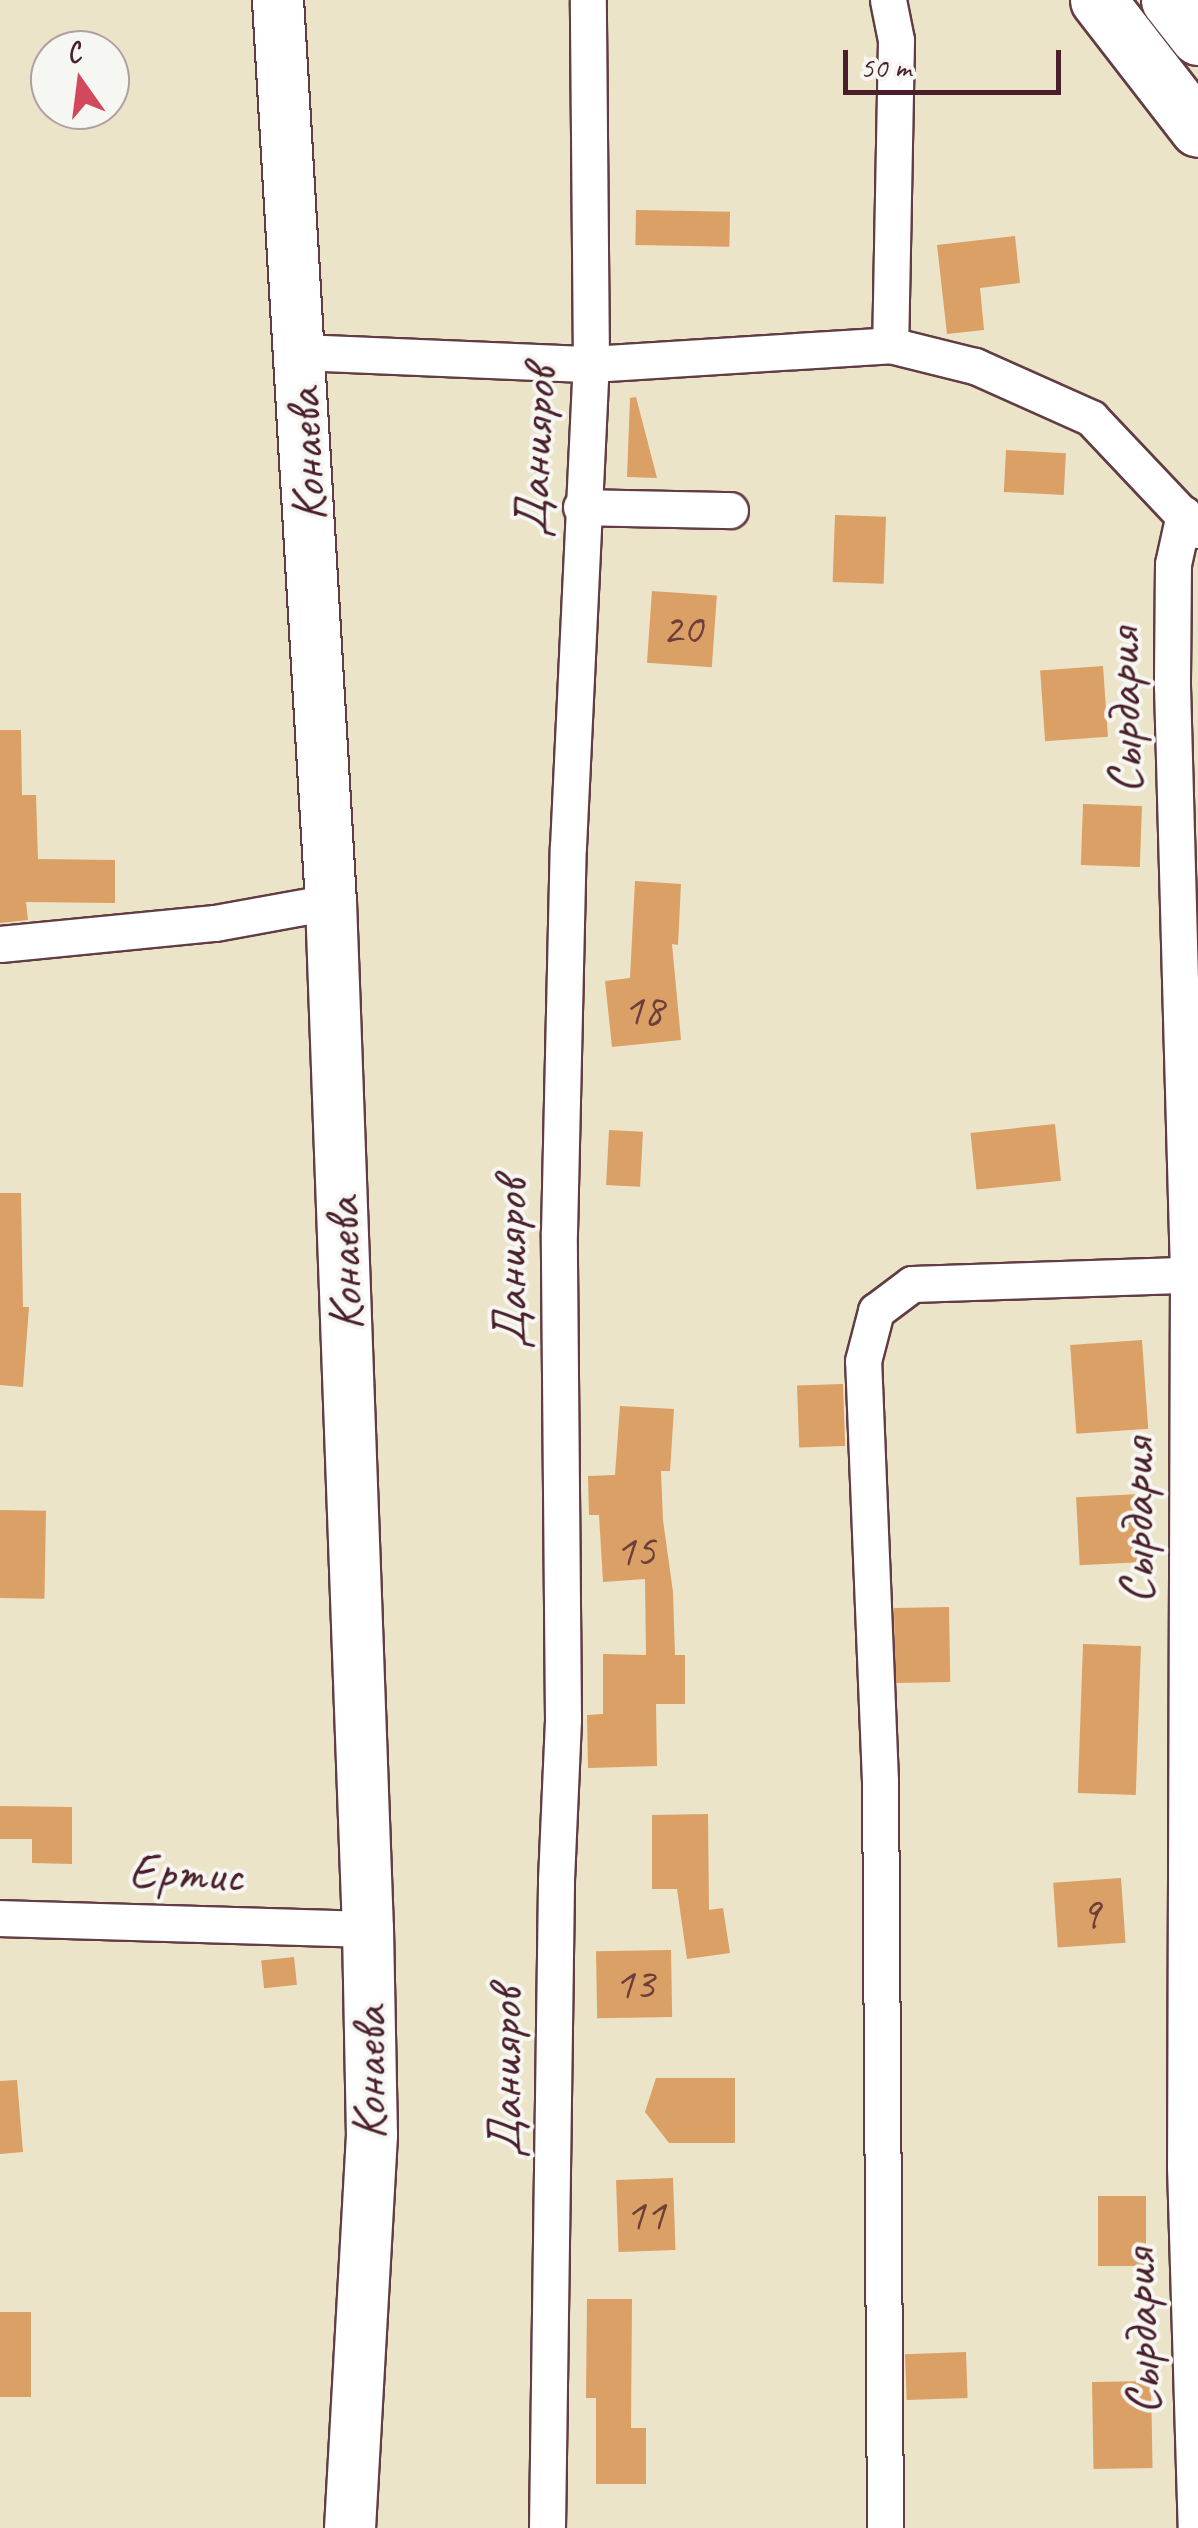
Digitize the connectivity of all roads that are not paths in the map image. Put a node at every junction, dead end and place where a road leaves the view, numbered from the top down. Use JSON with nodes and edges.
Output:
{"nodes":[{"id":1,"x":278,"y":0,"type":"edge"},
{"id":2,"x":588,"y":0,"type":"edge"},
{"id":3,"x":888,"y":0,"type":"edge"},
{"id":4,"x":1098,"y":0,"type":"edge"},
{"id":5,"x":1169,"y":0,"type":"edge"},
{"id":6,"x":1198,"y":37,"type":"edge"},
{"id":7,"x":1198,"y":129,"type":"edge"},
{"id":8,"x":890,"y":345,"type":"junction"},
{"id":9,"x":300,"y":352,"type":"junction"},
{"id":10,"x":591,"y":364,"type":"junction"},
{"id":11,"x":582,"y":506,"type":"junction"},
{"id":12,"x":730,"y":510,"type":"dead end"},
{"id":13,"x":1191,"y":523,"type":"edge"},
{"id":14,"x":332,"y":902,"type":"junction"},
{"id":15,"x":0,"y":944,"type":"edge"},
{"id":16,"x":1188,"y":1275,"type":"junction"},
{"id":17,"x":0,"y":1918,"type":"edge"},
{"id":18,"x":368,"y":1929,"type":"junction"},
{"id":19,"x":1192,"y":2167,"type":"edge"},
{"id":20,"x":1192,"y":2527,"type":"edge"},
{"id":21,"x":350,"y":2528,"type":"edge"},
{"id":22,"x":546,"y":2528,"type":"edge"},
{"id":23,"x":886,"y":2528,"type":"edge"}],
"edges":[{"from":1,"to":9,"type":"main road","name":"Конаева"},
{"from":2,"to":10,"type":"street","name":"Данияров"},
{"from":3,"to":8,"type":"street"},
{"from":4,"to":7,"type":"highway"},
{"from":5,"to":6,"type":"highway"},
{"from":8,"to":10,"type":"street"},
{"from":8,"to":13,"type":"street"},
{"from":9,"to":10,"type":"street"},
{"from":9,"to":14,"type":"main road","name":"Конаева"},
{"from":10,"to":11,"type":"street","name":"Данияров"},
{"from":11,"to":12,"type":"street"},
{"from":11,"to":22,"type":"street","name":"Данияров"},
{"from":13,"to":16,"type":"street","name":"Сырдария"},
{"from":14,"to":15,"type":"street"},
{"from":14,"to":18,"type":"main road","name":"Конаева"},
{"from":16,"to":19,"type":"street","name":"Сырдария"},
{"from":16,"to":23,"type":"street"},
{"from":17,"to":18,"type":"street","name":"Ертис"},
{"from":18,"to":21,"type":"main road","name":"Конаева"},
{"from":19,"to":20,"type":"street","name":"Сырдария"}]}
